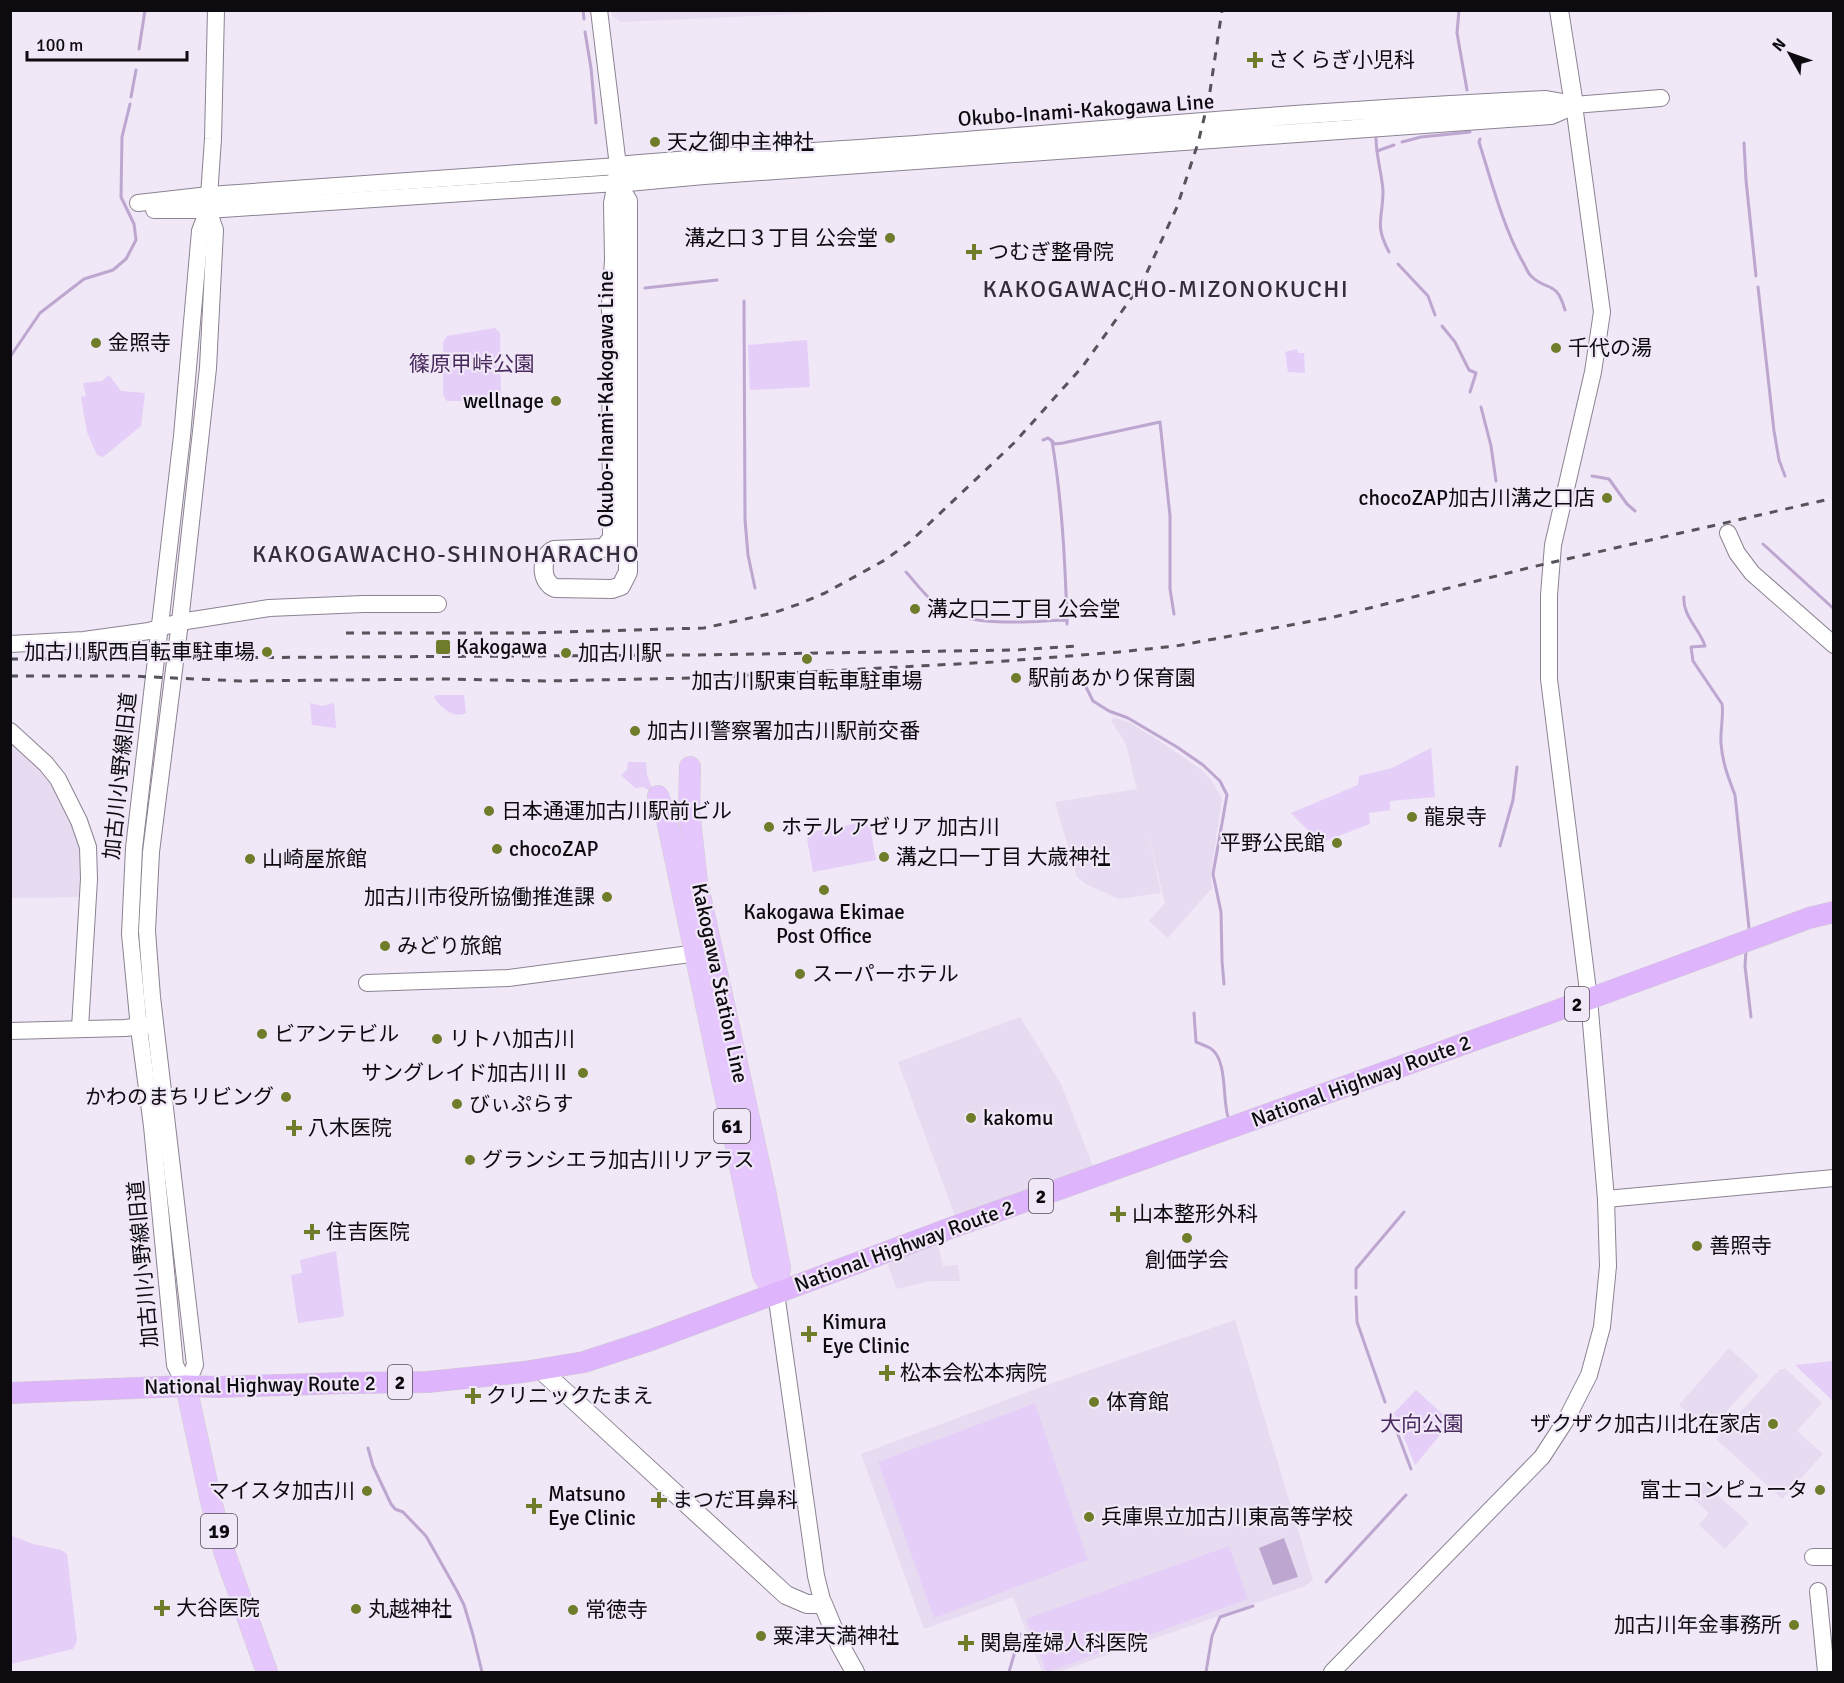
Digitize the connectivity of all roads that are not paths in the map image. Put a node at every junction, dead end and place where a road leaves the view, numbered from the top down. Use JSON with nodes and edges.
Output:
{"nodes":[{"id":1,"x":216,"y":10,"type":"edge"},
{"id":2,"x":599,"y":10,"type":"edge"},
{"id":3,"x":1559,"y":10,"type":"edge"},
{"id":4,"x":1661,"y":98,"type":"dead end"},
{"id":5,"x":1574,"y":105,"type":"junction"},
{"id":6,"x":618,"y":175,"type":"junction"},
{"id":7,"x":209,"y":202,"type":"junction"},
{"id":8,"x":139,"y":206,"type":"dead end"},
{"id":9,"x":1728,"y":532,"type":"dead end"},
{"id":10,"x":438,"y":604,"type":"dead end"},
{"id":11,"x":180,"y":622,"type":"junction"},
{"id":12,"x":159,"y":627,"type":"junction"},
{"id":13,"x":10,"y":644,"type":"edge"},
{"id":14,"x":1833,"y":645,"type":"edge"},
{"id":15,"x":10,"y":730,"type":"edge"},
{"id":16,"x":690,"y":768,"type":"dead end"},
{"id":17,"x":658,"y":796,"type":"dead end"},
{"id":18,"x":1833,"y":912,"type":"edge"},
{"id":19,"x":704,"y":953,"type":"junction"},
{"id":20,"x":367,"y":983,"type":"dead end"},
{"id":21,"x":1589,"y":999,"type":"junction"},
{"id":22,"x":156,"y":1023,"type":"junction"},
{"id":23,"x":80,"y":1028,"type":"junction"},
{"id":24,"x":139,"y":1028,"type":"junction"},
{"id":25,"x":10,"y":1031,"type":"edge"},
{"id":26,"x":1833,"y":1178,"type":"edge"},
{"id":27,"x":1606,"y":1199,"type":"junction"},
{"id":28,"x":776,"y":1293,"type":"junction"},
{"id":29,"x":540,"y":1369,"type":"junction"},
{"id":30,"x":186,"y":1386,"type":"junction"},
{"id":31,"x":10,"y":1393,"type":"edge"},
{"id":32,"x":1814,"y":1557,"type":"dead end"},
{"id":33,"x":1833,"y":1557,"type":"edge"},
{"id":34,"x":1818,"y":1591,"type":"dead end"},
{"id":35,"x":823,"y":1604,"type":"junction"},
{"id":36,"x":267,"y":1672,"type":"edge"},
{"id":37,"x":855,"y":1672,"type":"edge"},
{"id":38,"x":1332,"y":1672,"type":"edge"},
{"id":39,"x":1826,"y":1672,"type":"edge"}],
"edges":[{"from":1,"to":7,"type":"street","name":"加古川小野線旧道"},
{"from":2,"to":6,"type":"street"},
{"from":3,"to":5,"type":"main road"},
{"from":4,"to":5,"type":"street"},
{"from":5,"to":6,"type":"main road","name":"Okubo-Inami-Kakogawa Line"},
{"from":5,"to":21,"type":"street"},
{"from":6,"to":6,"type":"main road","name":"Okubo-Inami-Kakogawa Line"},
{"from":6,"to":7,"type":"street"},
{"from":7,"to":8,"type":"street"},
{"from":7,"to":11,"type":"street","name":"加古川小野線旧道"},
{"from":7,"to":12,"type":"street","name":"加古川小野線旧道"},
{"from":9,"to":14,"type":"street"},
{"from":10,"to":11,"type":"street"},
{"from":11,"to":12,"type":"street"},
{"from":11,"to":22,"type":"street","name":"加古川小野線旧道"},
{"from":12,"to":13,"type":"street"},
{"from":12,"to":24,"type":"street","name":"加古川小野線旧道"},
{"from":15,"to":23,"type":"street"},
{"from":16,"to":19,"type":"main road","name":"Kakogawa Station Line","number":"61"},
{"from":17,"to":19,"type":"main road","name":"Kakogawa Station Line","number":"61"},
{"from":18,"to":21,"type":"highway","name":"National Highway Route 2","number":"2"},
{"from":19,"to":20,"type":"street"},
{"from":19,"to":28,"type":"main road","name":"Kakogawa Station Line","number":"61"},
{"from":21,"to":27,"type":"street"},
{"from":21,"to":28,"type":"highway","name":"National Highway Route 2","number":"2"},
{"from":22,"to":24,"type":"street"},
{"from":22,"to":30,"type":"street","name":"加古川小野線旧道"},
{"from":23,"to":24,"type":"street"},
{"from":23,"to":25,"type":"street"},
{"from":24,"to":30,"type":"street","name":"加古川小野線旧道"},
{"from":26,"to":27,"type":"street"},
{"from":27,"to":38,"type":"street"},
{"from":28,"to":29,"type":"highway","name":"National Highway Route 2","number":"2"},
{"from":28,"to":35,"type":"street"},
{"from":29,"to":30,"type":"highway","name":"National Highway Route 2","number":"2"},
{"from":29,"to":35,"type":"main road"},
{"from":30,"to":31,"type":"highway","name":"National Highway Route 2","number":"2"},
{"from":30,"to":36,"type":"main road","number":"19"},
{"from":32,"to":33,"type":"street"},
{"from":34,"to":39,"type":"street"},
{"from":35,"to":37,"type":"main road"}]}
